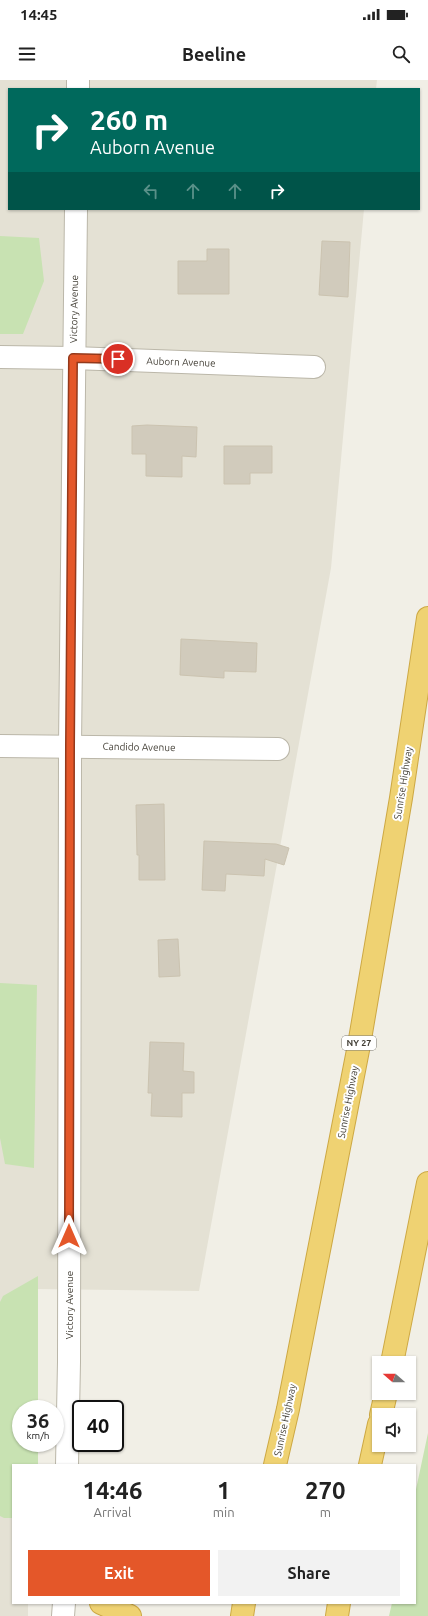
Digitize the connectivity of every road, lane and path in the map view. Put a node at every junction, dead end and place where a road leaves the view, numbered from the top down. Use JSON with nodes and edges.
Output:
{"nodes":[{"id":1,"x":76,"y":210,"type":"edge"},
{"id":2,"x":0,"y":357,"type":"edge"},
{"id":3,"x":73,"y":358,"type":"junction"},
{"id":4,"x":314,"y":367,"type":"dead end"},
{"id":5,"x":428,"y":618,"type":"edge"},
{"id":6,"x":0,"y":746,"type":"edge"},
{"id":7,"x":70,"y":746,"type":"junction"},
{"id":8,"x":278,"y":749,"type":"dead end"},
{"id":9,"x":428,"y":1183,"type":"edge"},
{"id":10,"x":393,"y":1356,"type":"edge"},
{"id":11,"x":373,"y":1452,"type":"edge"},
{"id":12,"x":67,"y":1464,"type":"edge"},
{"id":13,"x":275,"y":1464,"type":"edge"},
{"id":14,"x":370,"y":1464,"type":"edge"},
{"id":15,"x":64,"y":1604,"type":"edge"},
{"id":16,"x":103,"y":1604,"type":"edge"},
{"id":17,"x":244,"y":1604,"type":"edge"},
{"id":18,"x":340,"y":1604,"type":"edge"},
{"id":19,"x":63,"y":1616,"type":"edge"},
{"id":20,"x":130,"y":1616,"type":"edge"},
{"id":21,"x":242,"y":1616,"type":"edge"},
{"id":22,"x":336,"y":1616,"type":"edge"}],
"edges":[{"from":1,"to":3,"type":"street","name":"Victory Avenue"},
{"from":2,"to":3,"type":"street","name":"Auborn Avenue"},
{"from":3,"to":4,"type":"street","name":"Auborn Avenue"},
{"from":3,"to":7,"type":"street","name":"Victory Avenue"},
{"from":5,"to":13,"type":"highway","name":"Sunrise Highway","number":"NY 27"},
{"from":6,"to":7,"type":"street","name":"Candido Avenue"},
{"from":7,"to":8,"type":"street","name":"Candido Avenue"},
{"from":7,"to":12,"type":"street","name":"Victory Avenue"},
{"from":9,"to":10,"type":"highway"},
{"from":11,"to":14,"type":"highway"},
{"from":15,"to":19,"type":"street"},
{"from":16,"to":20,"type":"highway"},
{"from":17,"to":21,"type":"highway"},
{"from":18,"to":22,"type":"highway"}]}
